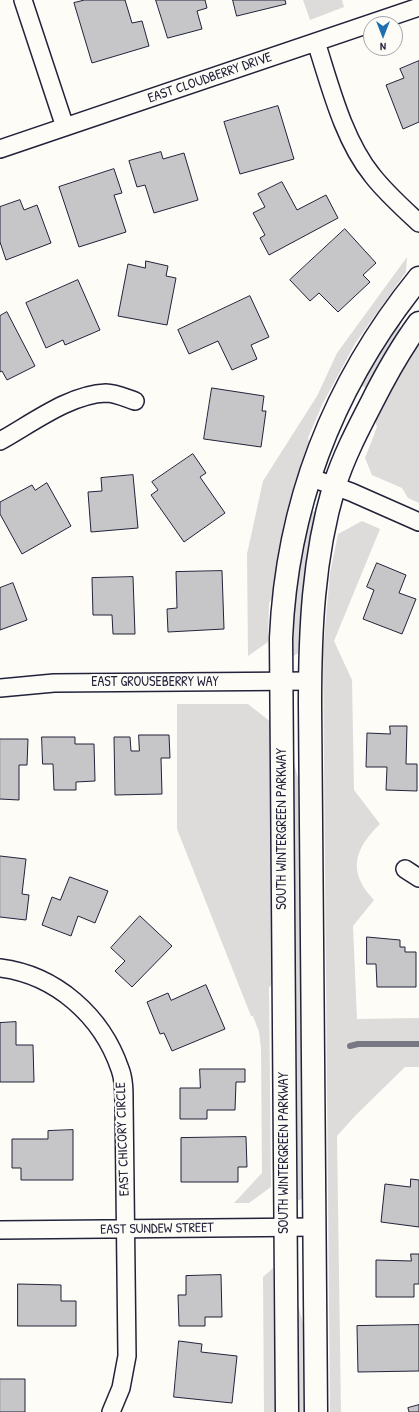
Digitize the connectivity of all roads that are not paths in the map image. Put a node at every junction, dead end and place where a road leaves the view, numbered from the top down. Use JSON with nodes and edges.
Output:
{"nodes":[{"id":1,"x":23,"y":0,"type":"edge"},
{"id":2,"x":419,"y":7,"type":"edge"},
{"id":3,"x":316,"y":42,"type":"junction"},
{"id":4,"x":65,"y":127,"type":"junction"},
{"id":5,"x":0,"y":149,"type":"edge"},
{"id":6,"x":419,"y":223,"type":"edge"},
{"id":7,"x":419,"y":278,"type":"edge"},
{"id":8,"x":419,"y":323,"type":"edge"},
{"id":9,"x":135,"y":401,"type":"dead end"},
{"id":10,"x":0,"y":441,"type":"edge"},
{"id":11,"x":309,"y":477,"type":"junction"},
{"id":12,"x":334,"y":486,"type":"junction"},
{"id":13,"x":419,"y":522,"type":"edge"},
{"id":14,"x":281,"y":681,"type":"junction"},
{"id":15,"x":310,"y":681,"type":"junction"},
{"id":16,"x":0,"y":688,"type":"edge"},
{"id":17,"x":404,"y":869,"type":"dead end"},
{"id":18,"x":419,"y":878,"type":"edge"},
{"id":19,"x":0,"y":968,"type":"edge"},
{"id":20,"x":285,"y":1228,"type":"junction"},
{"id":21,"x":315,"y":1228,"type":"junction"},
{"id":22,"x":0,"y":1230,"type":"edge"},
{"id":23,"x":126,"y":1230,"type":"junction"},
{"id":24,"x":111,"y":1412,"type":"edge"},
{"id":25,"x":287,"y":1412,"type":"edge"},
{"id":26,"x":316,"y":1412,"type":"edge"}],
"edges":[{"from":1,"to":4,"type":"street"},
{"from":2,"to":3,"type":"street","name":"EAST CLOUDBERRY DRIVE"},
{"from":3,"to":4,"type":"street","name":"EAST CLOUDBERRY DRIVE"},
{"from":3,"to":6,"type":"street"},
{"from":4,"to":5,"type":"street","name":"EAST CLOUDBERRY DRIVE"},
{"from":7,"to":11,"type":"street","name":"SOUTH WINTERGREEN PARKWAY"},
{"from":8,"to":12,"type":"street","name":"SOUTH WINTERGREEN PARKWAY"},
{"from":9,"to":10,"type":"street"},
{"from":11,"to":12,"type":"street"},
{"from":11,"to":14,"type":"street","name":"SOUTH WINTERGREEN PARKWAY"},
{"from":12,"to":13,"type":"street"},
{"from":12,"to":15,"type":"street","name":"SOUTH WINTERGREEN PARKWAY"},
{"from":14,"to":15,"type":"street","name":"EAST GROUSEBERRY WAY"},
{"from":14,"to":16,"type":"street","name":"EAST GROUSEBERRY WAY"},
{"from":14,"to":20,"type":"street","name":"SOUTH WINTERGREEN PARKWAY"},
{"from":15,"to":21,"type":"street","name":"SOUTH WINTERGREEN PARKWAY"},
{"from":17,"to":18,"type":"street"},
{"from":19,"to":23,"type":"street","name":"EAST CHICORY CIRCLE"},
{"from":20,"to":21,"type":"street","name":"EAST SUNDEW STREET"},
{"from":20,"to":23,"type":"street","name":"EAST SUNDEW STREET"},
{"from":20,"to":25,"type":"street","name":"SOUTH WINTERGREEN PARKWAY"},
{"from":21,"to":26,"type":"street","name":"SOUTH WINTERGREEN PARKWAY"},
{"from":22,"to":23,"type":"street","name":"EAST SUNDEW STREET"},
{"from":23,"to":24,"type":"street","name":"EAST CHICORY CIRCLE"}]}
